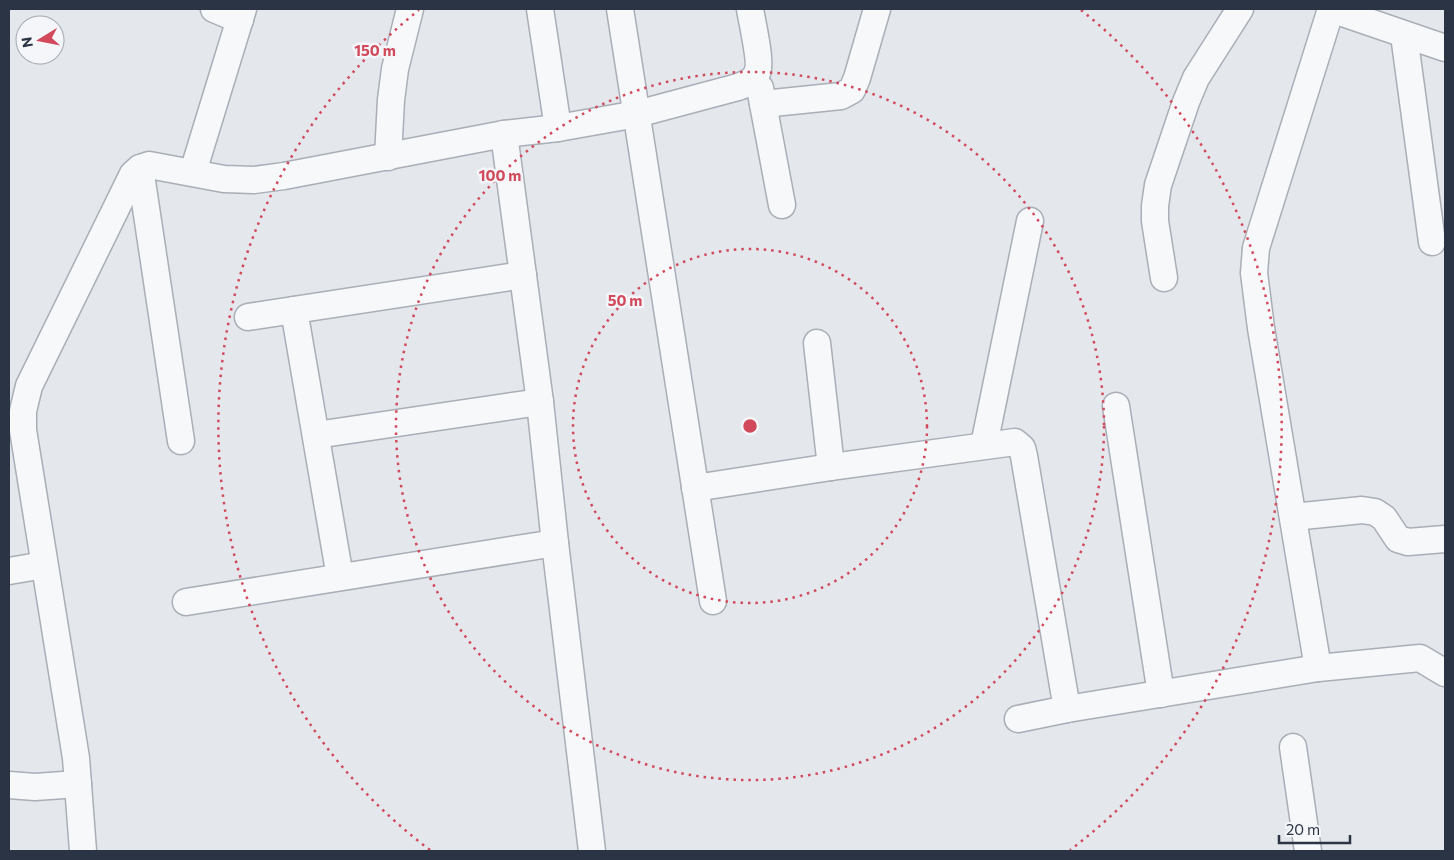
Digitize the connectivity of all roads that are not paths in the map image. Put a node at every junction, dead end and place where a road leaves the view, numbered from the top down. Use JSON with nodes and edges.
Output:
{"nodes":[{"id":1,"x":214,"y":9,"type":"edge"},
{"id":2,"x":410,"y":9,"type":"edge"},
{"id":3,"x":540,"y":9,"type":"edge"},
{"id":4,"x":620,"y":9,"type":"edge"},
{"id":5,"x":750,"y":9,"type":"edge"},
{"id":6,"x":877,"y":9,"type":"edge"},
{"id":7,"x":1240,"y":9,"type":"edge"},
{"id":8,"x":1331,"y":9,"type":"edge"},
{"id":9,"x":242,"y":14,"type":"edge"},
{"id":10,"x":1404,"y":35,"type":"junction"},
{"id":11,"x":1445,"y":48,"type":"edge"},
{"id":12,"x":758,"y":73,"type":"junction"},
{"id":13,"x":763,"y":104,"type":"junction"},
{"id":14,"x":637,"y":114,"type":"junction"},
{"id":15,"x":558,"y":128,"type":"junction"},
{"id":16,"x":504,"y":134,"type":"junction"},
{"id":17,"x":388,"y":157,"type":"junction"},
{"id":18,"x":140,"y":168,"type":"junction"},
{"id":19,"x":193,"y":172,"type":"junction"},
{"id":20,"x":782,"y":206,"type":"dead end"},
{"id":21,"x":1030,"y":221,"type":"dead end"},
{"id":22,"x":1432,"y":242,"type":"dead end"},
{"id":23,"x":522,"y":275,"type":"junction"},
{"id":24,"x":1164,"y":278,"type":"dead end"},
{"id":25,"x":294,"y":310,"type":"junction"},
{"id":26,"x":248,"y":317,"type":"dead end"},
{"id":27,"x":818,"y":344,"type":"dead end"},
{"id":28,"x":540,"y":402,"type":"junction"},
{"id":29,"x":1116,"y":406,"type":"dead end"},
{"id":30,"x":316,"y":435,"type":"junction"},
{"id":31,"x":16,"y":438,"type":"edge"},
{"id":32,"x":181,"y":441,"type":"dead end"},
{"id":33,"x":984,"y":445,"type":"junction"},
{"id":34,"x":831,"y":467,"type":"junction"},
{"id":35,"x":695,"y":488,"type":"junction"},
{"id":36,"x":1293,"y":518,"type":"junction"},
{"id":37,"x":1445,"y":538,"type":"edge"},
{"id":38,"x":555,"y":543,"type":"junction"},
{"id":39,"x":44,"y":565,"type":"junction"},
{"id":40,"x":9,"y":571,"type":"edge"},
{"id":41,"x":340,"y":576,"type":"junction"},
{"id":42,"x":713,"y":601,"type":"dead end"},
{"id":43,"x":186,"y":602,"type":"dead end"},
{"id":44,"x":1318,"y":668,"type":"junction"},
{"id":45,"x":1445,"y":674,"type":"edge"},
{"id":46,"x":1161,"y":694,"type":"junction"},
{"id":47,"x":1067,"y":709,"type":"junction"},
{"id":48,"x":1018,"y":719,"type":"dead end"},
{"id":49,"x":1293,"y":747,"type":"dead end"},
{"id":50,"x":78,"y":784,"type":"junction"},
{"id":51,"x":9,"y":785,"type":"edge"},
{"id":52,"x":83,"y":851,"type":"edge"},
{"id":53,"x":592,"y":851,"type":"edge"},
{"id":54,"x":1308,"y":851,"type":"edge"}],
"edges":[{"from":1,"to":9,"type":"street"},
{"from":2,"to":17,"type":"street"},
{"from":3,"to":15,"type":"street"},
{"from":4,"to":14,"type":"street"},
{"from":5,"to":12,"type":"street"},
{"from":6,"to":13,"type":"street"},
{"from":7,"to":24,"type":"street"},
{"from":8,"to":10,"type":"street"},
{"from":8,"to":36,"type":"street"},
{"from":9,"to":19,"type":"street"},
{"from":10,"to":11,"type":"street"},
{"from":10,"to":22,"type":"street"},
{"from":12,"to":13,"type":"street"},
{"from":12,"to":14,"type":"street"},
{"from":13,"to":20,"type":"street"},
{"from":14,"to":15,"type":"street"},
{"from":14,"to":35,"type":"street"},
{"from":15,"to":16,"type":"street"},
{"from":16,"to":17,"type":"street"},
{"from":16,"to":23,"type":"street"},
{"from":17,"to":19,"type":"street"},
{"from":18,"to":19,"type":"street"},
{"from":18,"to":31,"type":"street"},
{"from":18,"to":32,"type":"street"},
{"from":21,"to":33,"type":"street"},
{"from":23,"to":25,"type":"street"},
{"from":23,"to":28,"type":"street"},
{"from":25,"to":26,"type":"street"},
{"from":25,"to":30,"type":"street"},
{"from":27,"to":34,"type":"street"},
{"from":28,"to":30,"type":"street"},
{"from":28,"to":38,"type":"street"},
{"from":29,"to":46,"type":"street"},
{"from":30,"to":41,"type":"street"},
{"from":31,"to":39,"type":"street"},
{"from":33,"to":34,"type":"street"},
{"from":33,"to":47,"type":"street"},
{"from":34,"to":35,"type":"street"},
{"from":35,"to":42,"type":"street"},
{"from":36,"to":37,"type":"street"},
{"from":36,"to":44,"type":"street"},
{"from":38,"to":41,"type":"street"},
{"from":38,"to":53,"type":"street"},
{"from":39,"to":40,"type":"street"},
{"from":39,"to":50,"type":"street"},
{"from":41,"to":43,"type":"street"},
{"from":44,"to":45,"type":"street"},
{"from":44,"to":46,"type":"street"},
{"from":46,"to":47,"type":"street"},
{"from":47,"to":48,"type":"street"},
{"from":49,"to":54,"type":"street"},
{"from":50,"to":51,"type":"street"},
{"from":50,"to":52,"type":"street"}]}
